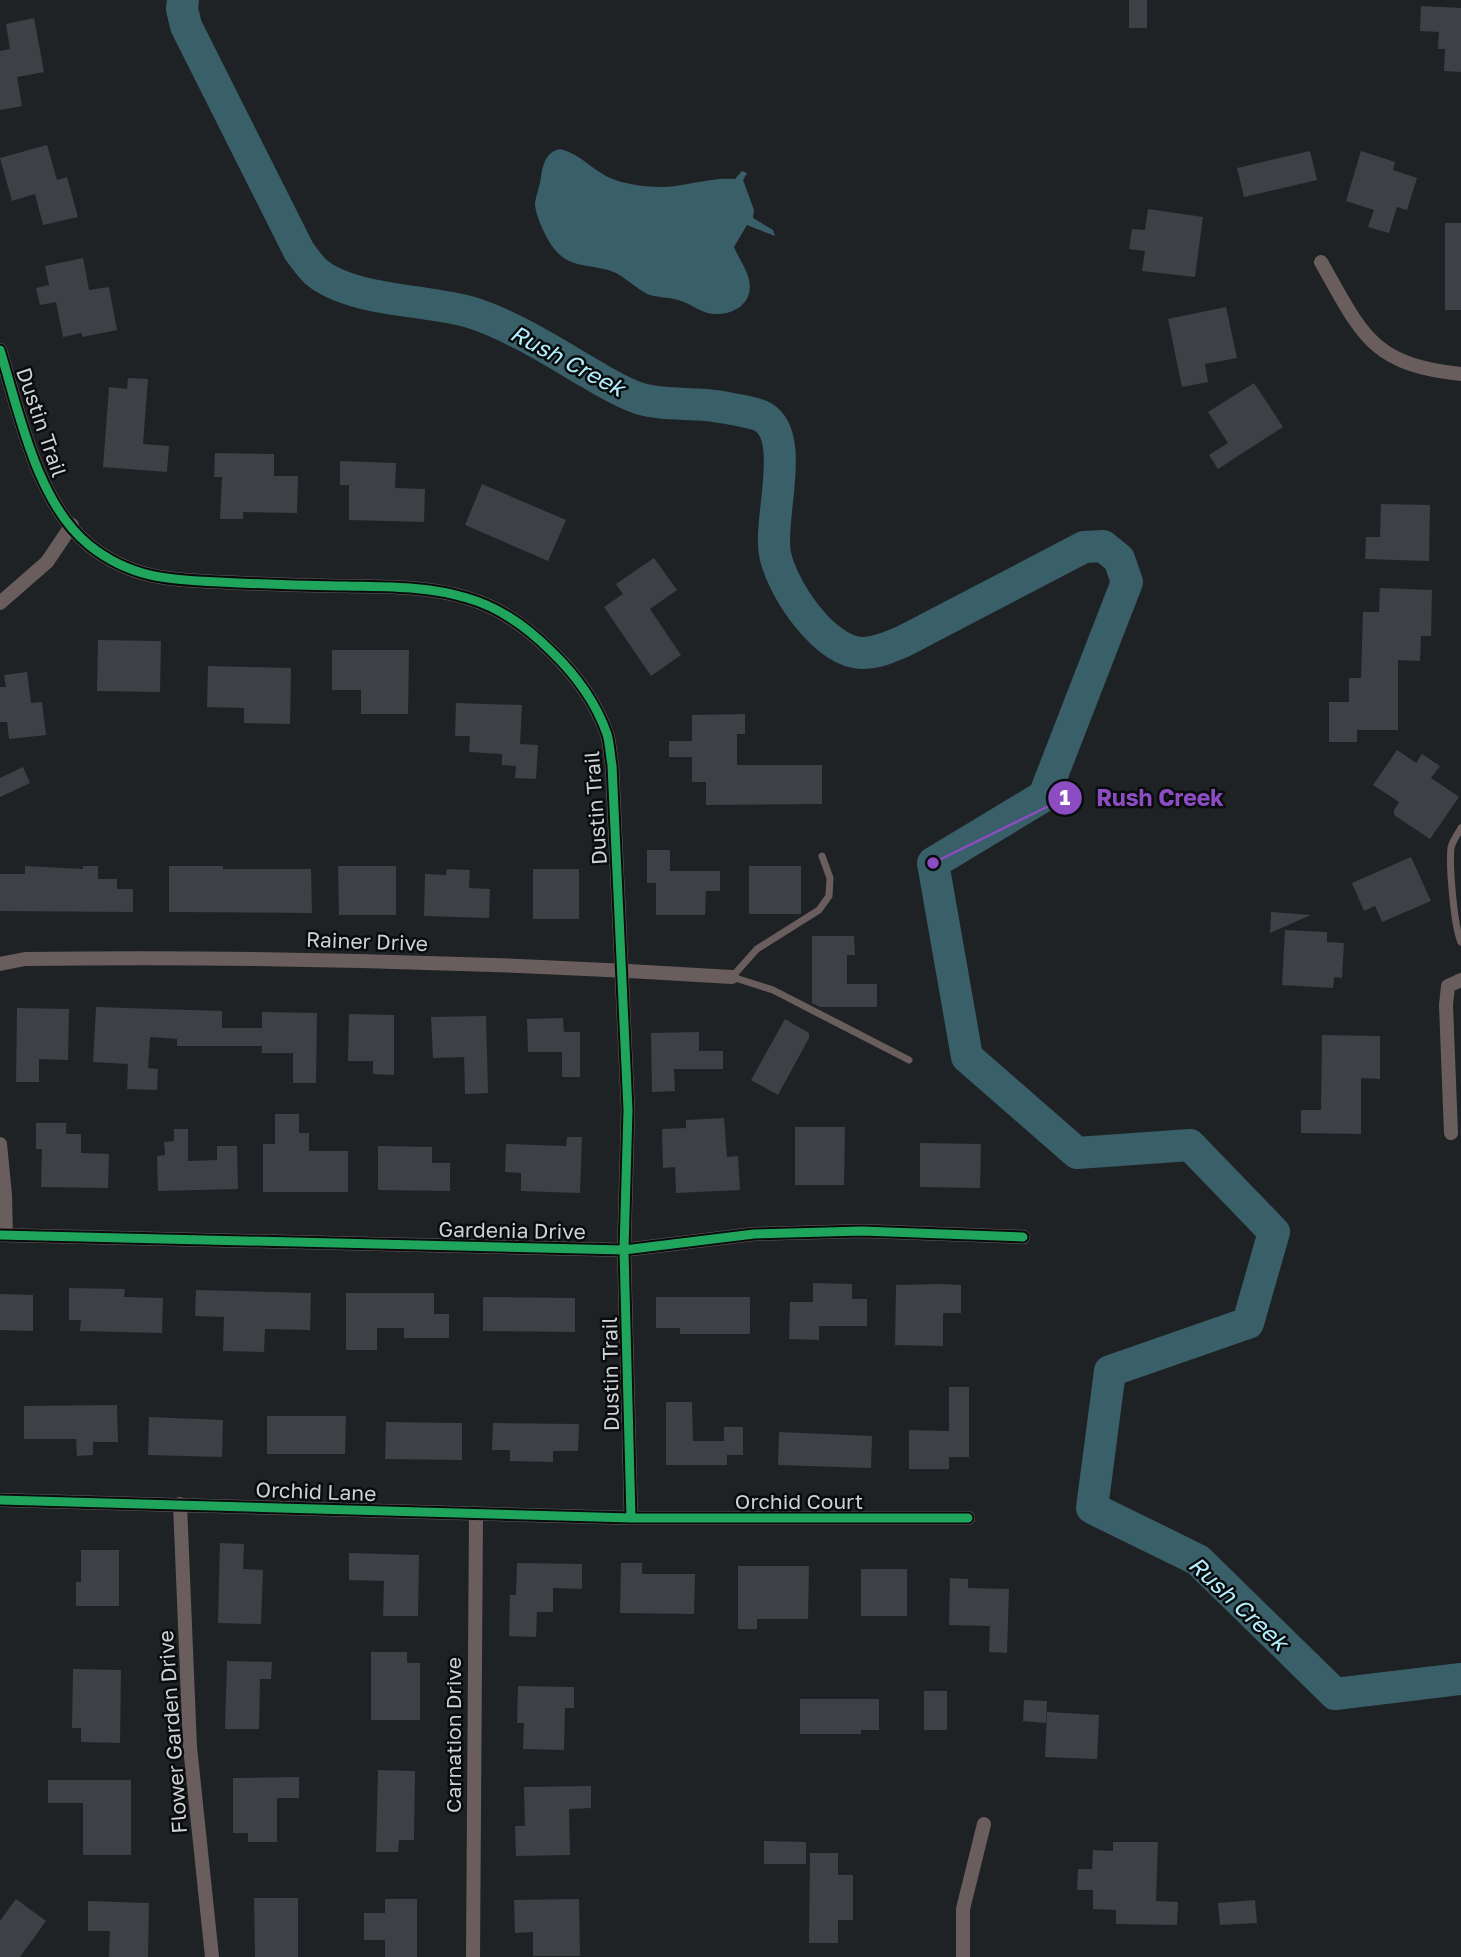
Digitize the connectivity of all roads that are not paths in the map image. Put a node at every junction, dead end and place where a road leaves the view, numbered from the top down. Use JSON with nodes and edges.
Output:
{"nodes":[{"id":1,"x":1321,"y":262,"type":"dead end"},
{"id":2,"x":0,"y":350,"type":"edge"},
{"id":3,"x":1461,"y":374,"type":"edge"},
{"id":4,"x":72,"y":525,"type":"junction"},
{"id":5,"x":0,"y":603,"type":"edge"},
{"id":6,"x":1461,"y":828,"type":"edge"},
{"id":7,"x":822,"y":856,"type":"dead end"},
{"id":8,"x":1461,"y":942,"type":"edge"},
{"id":9,"x":0,"y":964,"type":"edge"},
{"id":10,"x":620,"y":970,"type":"junction"},
{"id":11,"x":732,"y":977,"type":"junction"},
{"id":12,"x":1461,"y":980,"type":"edge"},
{"id":13,"x":909,"y":1060,"type":"dead end"},
{"id":14,"x":1451,"y":1133,"type":"dead end"},
{"id":15,"x":0,"y":1144,"type":"edge"},
{"id":16,"x":3,"y":1235,"type":"edge"},
{"id":17,"x":1023,"y":1237,"type":"dead end"},
{"id":18,"x":624,"y":1250,"type":"junction"},
{"id":19,"x":0,"y":1500,"type":"edge"},
{"id":20,"x":180,"y":1504,"type":"junction"},
{"id":21,"x":476,"y":1514,"type":"junction"},
{"id":22,"x":631,"y":1518,"type":"junction"},
{"id":23,"x":968,"y":1518,"type":"dead end"},
{"id":24,"x":984,"y":1824,"type":"dead end"},
{"id":25,"x":212,"y":1957,"type":"edge"},
{"id":26,"x":472,"y":1957,"type":"edge"},
{"id":27,"x":963,"y":1957,"type":"edge"}],
"edges":[{"from":1,"to":3,"type":"street"},
{"from":2,"to":4,"type":"street","name":"Dustin Trail"},
{"from":4,"to":5,"type":"street"},
{"from":4,"to":10,"type":"street","name":"Dustin Trail"},
{"from":6,"to":8,"type":"lane"},
{"from":7,"to":11,"type":"lane"},
{"from":9,"to":10,"type":"street","name":"Rainer Drive"},
{"from":10,"to":11,"type":"street","name":"Rainer Drive"},
{"from":10,"to":18,"type":"street","name":"Dustin Trail"},
{"from":11,"to":13,"type":"lane"},
{"from":12,"to":14,"type":"street"},
{"from":15,"to":16,"type":"street"},
{"from":16,"to":18,"type":"street","name":"Gardenia Drive"},
{"from":17,"to":18,"type":"street","name":"Gardenia Drive"},
{"from":18,"to":22,"type":"street","name":"Dustin Trail"},
{"from":19,"to":20,"type":"street","name":"Orchid Lane"},
{"from":20,"to":21,"type":"street","name":"Orchid Lane"},
{"from":20,"to":25,"type":"street","name":"Flower Garden Drive"},
{"from":21,"to":22,"type":"street","name":"Orchid Lane"},
{"from":21,"to":26,"type":"street","name":"Carnation Drive"},
{"from":22,"to":23,"type":"street","name":"Orchid Court"},
{"from":24,"to":27,"type":"street"}]}
